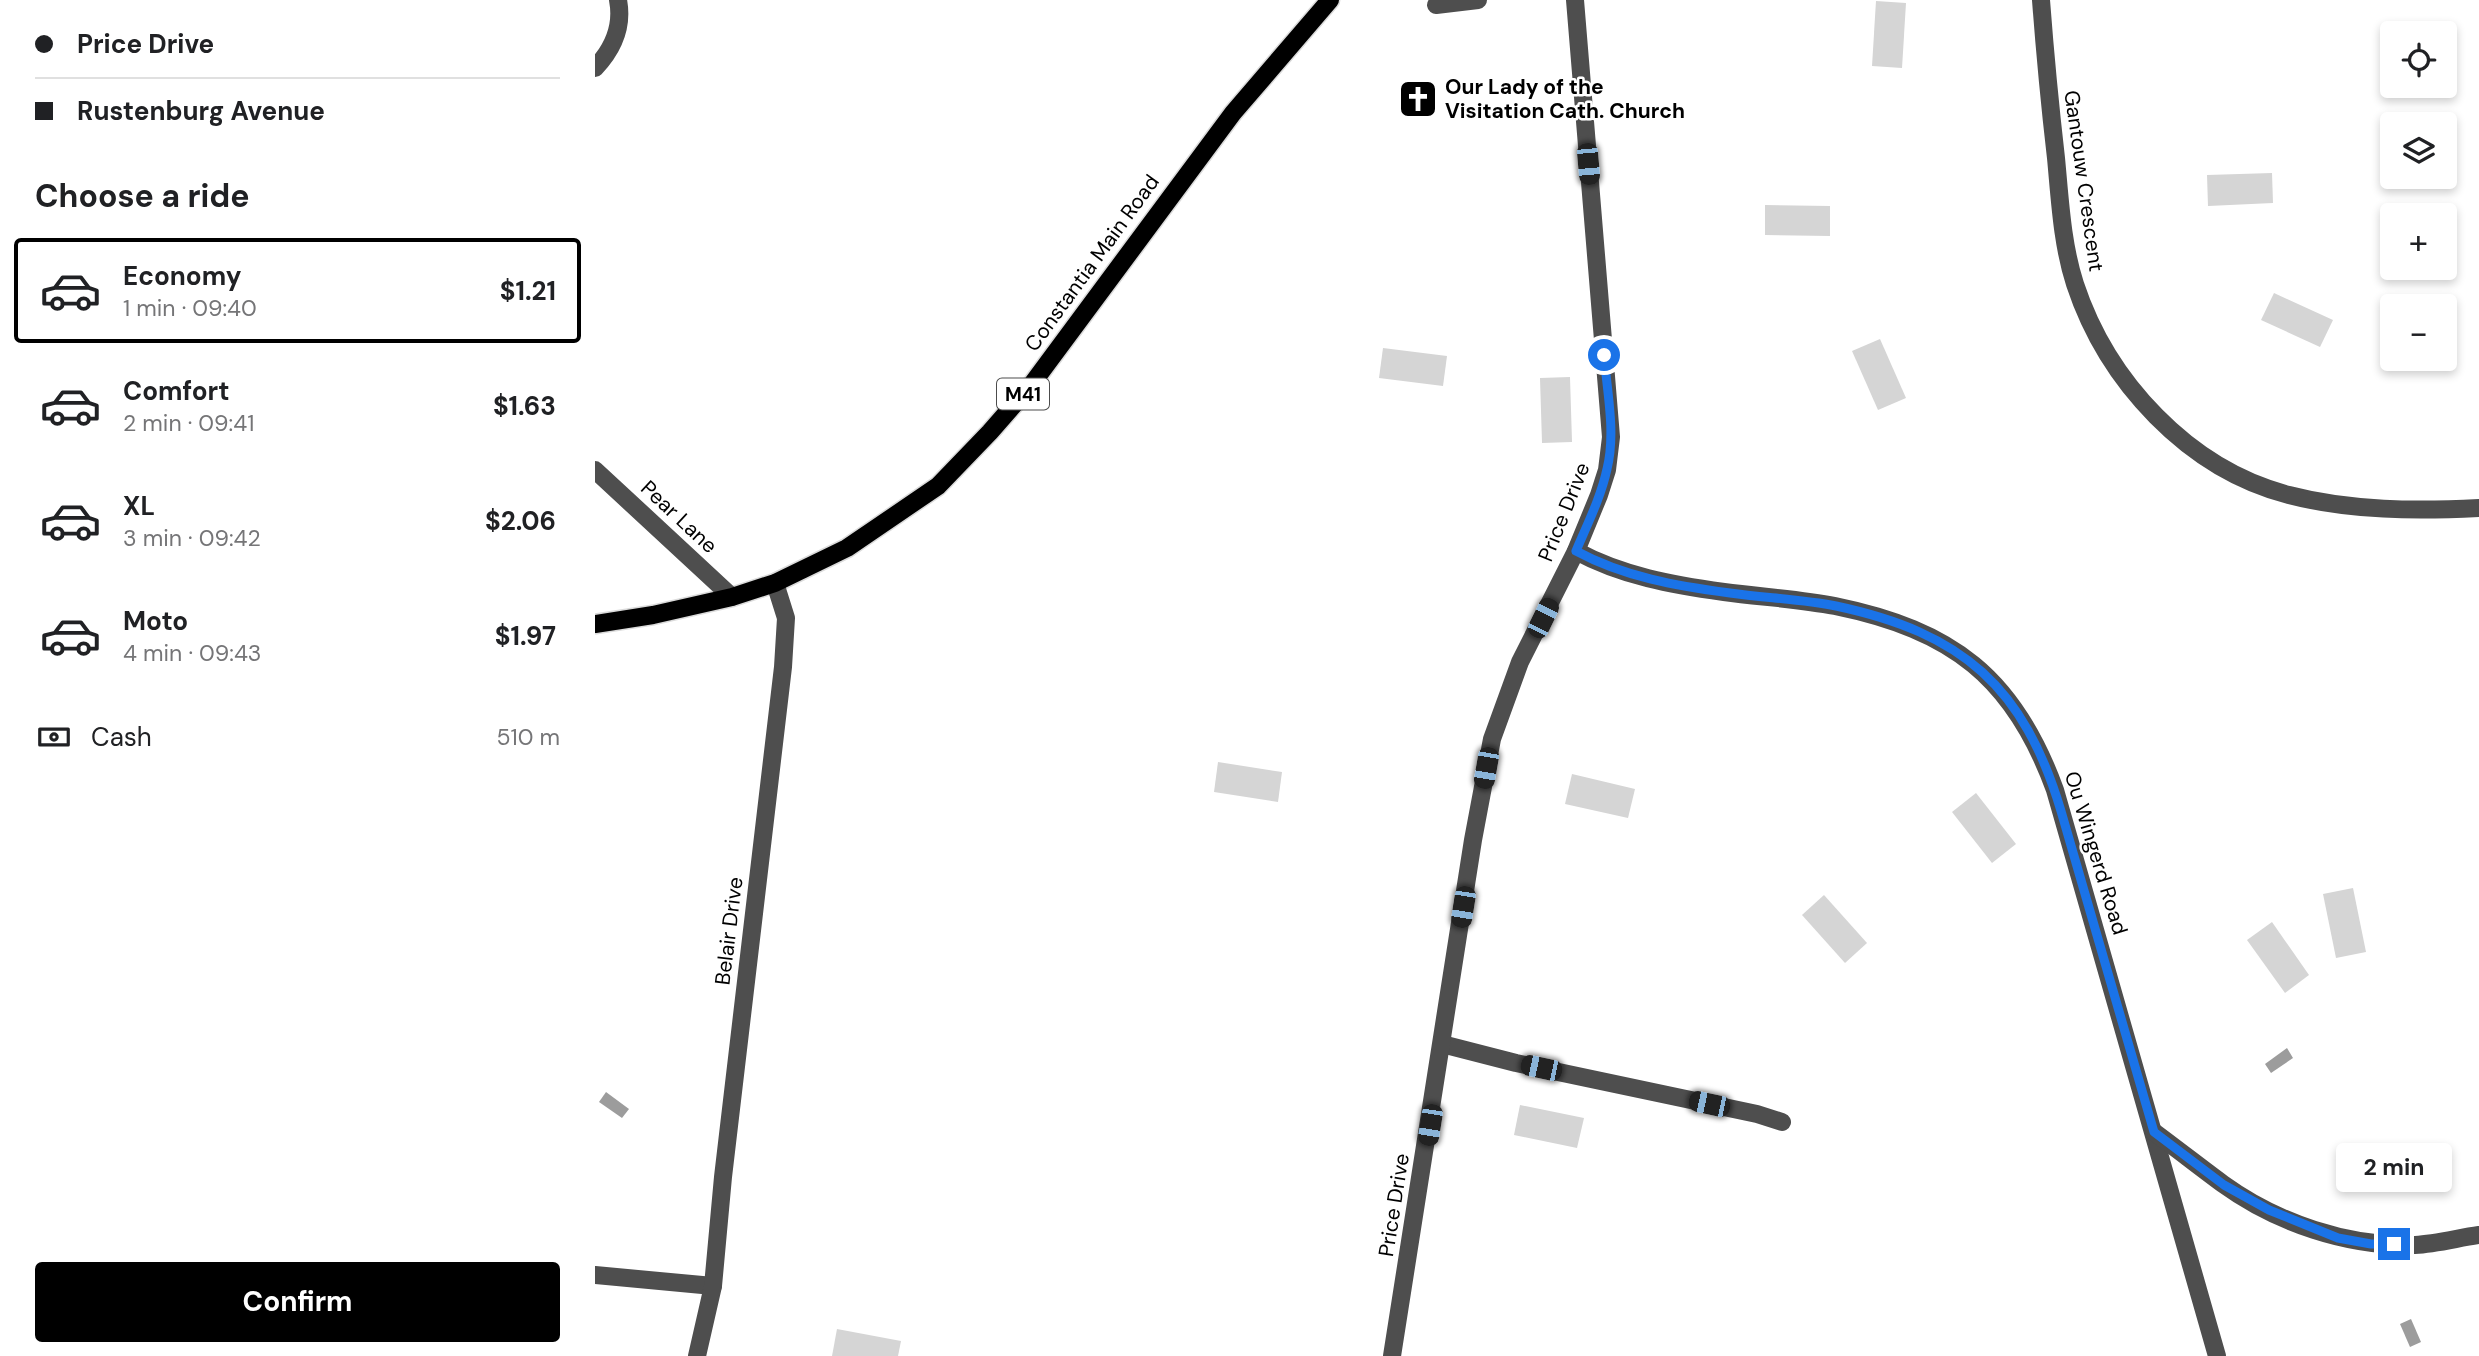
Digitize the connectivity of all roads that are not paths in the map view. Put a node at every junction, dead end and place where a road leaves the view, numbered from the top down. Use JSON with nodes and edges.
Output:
{"nodes":[{"id":1,"x":618,"y":0,"type":"edge"},
{"id":2,"x":1330,"y":0,"type":"edge"},
{"id":3,"x":1478,"y":0,"type":"edge"},
{"id":4,"x":1575,"y":0,"type":"edge"},
{"id":5,"x":2041,"y":0,"type":"edge"},
{"id":6,"x":1457,"y":1,"type":"edge"},
{"id":7,"x":1436,"y":5,"type":"dead end"},
{"id":8,"x":595,"y":68,"type":"edge"},
{"id":9,"x":595,"y":470,"type":"edge"},
{"id":10,"x":2479,"y":508,"type":"edge"},
{"id":11,"x":1576,"y":551,"type":"junction"},
{"id":12,"x":775,"y":583,"type":"junction"},
{"id":13,"x":732,"y":597,"type":"junction"},
{"id":14,"x":595,"y":624,"type":"edge"},
{"id":15,"x":1442,"y":1044,"type":"junction"},
{"id":16,"x":1782,"y":1122,"type":"dead end"},
{"id":17,"x":2154,"y":1132,"type":"junction"},
{"id":18,"x":2479,"y":1235,"type":"edge"},
{"id":19,"x":595,"y":1275,"type":"edge"},
{"id":20,"x":713,"y":1286,"type":"junction"},
{"id":21,"x":697,"y":1356,"type":"edge"},
{"id":22,"x":1392,"y":1356,"type":"edge"},
{"id":23,"x":2217,"y":1356,"type":"edge"}],
"edges":[{"from":1,"to":8,"type":"street"},
{"from":2,"to":12,"type":"main road","name":"Constantia Main Road","number":"M41"},
{"from":3,"to":6,"type":"street"},
{"from":4,"to":11,"type":"street","name":"Price Drive"},
{"from":5,"to":10,"type":"street","name":"Gantouw Crescent"},
{"from":6,"to":7,"type":"street"},
{"from":9,"to":13,"type":"street","name":"Pear Lane"},
{"from":11,"to":15,"type":"street","name":"Price Drive"},
{"from":11,"to":17,"type":"street","name":"Ou Wingerd Road"},
{"from":12,"to":13,"type":"main road","name":"Constantia Main Road","number":"M41"},
{"from":12,"to":20,"type":"street","name":"Belair Drive"},
{"from":13,"to":14,"type":"main road","name":"Constantia Main Road","number":"M41"},
{"from":15,"to":16,"type":"street"},
{"from":15,"to":22,"type":"street","name":"Price Drive"},
{"from":17,"to":18,"type":"street"},
{"from":17,"to":23,"type":"street","name":"Ou Wingerd Road"},
{"from":19,"to":20,"type":"street"},
{"from":20,"to":21,"type":"street","name":"Belair Drive"}]}
